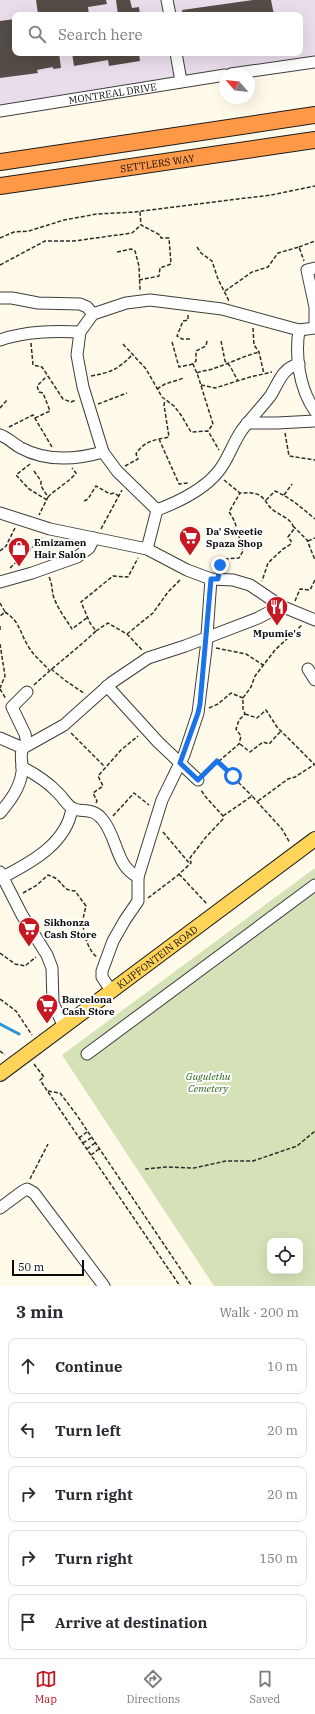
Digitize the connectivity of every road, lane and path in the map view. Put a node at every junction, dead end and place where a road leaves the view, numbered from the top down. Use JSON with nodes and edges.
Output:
{"nodes":[{"id":1,"x":167,"y":0,"type":"edge"},
{"id":2,"x":169,"y":12,"type":"edge"},
{"id":3,"x":177,"y":56,"type":"edge"},
{"id":4,"x":315,"y":62,"type":"edge"},
{"id":5,"x":255,"y":71,"type":"edge"},
{"id":6,"x":219,"y":76,"type":"edge"},
{"id":7,"x":181,"y":82,"type":"junction"},
{"id":8,"x":0,"y":111,"type":"edge"},
{"id":9,"x":315,"y":115,"type":"edge"},
{"id":10,"x":315,"y":140,"type":"edge"},
{"id":11,"x":0,"y":162,"type":"edge"},
{"id":12,"x":0,"y":186,"type":"edge"},
{"id":13,"x":315,"y":186,"type":"edge"},
{"id":14,"x":140,"y":212,"type":"junction"},
{"id":15,"x":141,"y":225,"type":"junction"},
{"id":16,"x":0,"y":238,"type":"edge"},
{"id":17,"x":315,"y":241,"type":"edge"},
{"id":18,"x":197,"y":247,"type":"dead end"},
{"id":19,"x":299,"y":247,"type":"junction"},
{"id":20,"x":117,"y":252,"type":"dead end"},
{"id":21,"x":0,"y":265,"type":"edge"},
{"id":22,"x":311,"y":269,"type":"edge"},
{"id":23,"x":139,"y":280,"type":"junction"},
{"id":24,"x":225,"y":291,"type":"junction"},
{"id":25,"x":0,"y":298,"type":"edge"},
{"id":26,"x":139,"y":300,"type":"junction"},
{"id":27,"x":189,"y":305,"type":"junction"},
{"id":28,"x":315,"y":307,"type":"edge"},
{"id":29,"x":230,"y":310,"type":"junction"},
{"id":30,"x":93,"y":314,"type":"junction"},
{"id":31,"x":256,"y":317,"type":"junction"},
{"id":32,"x":315,"y":324,"type":"edge"},
{"id":33,"x":315,"y":328,"type":"edge"},
{"id":34,"x":299,"y":330,"type":"junction"},
{"id":35,"x":80,"y":332,"type":"junction"},
{"id":36,"x":29,"y":333,"type":"junction"},
{"id":37,"x":192,"y":339,"type":"dead end"},
{"id":38,"x":0,"y":340,"type":"edge"},
{"id":39,"x":207,"y":341,"type":"dead end"},
{"id":40,"x":172,"y":342,"type":"dead end"},
{"id":41,"x":221,"y":342,"type":"dead end"},
{"id":42,"x":124,"y":344,"type":"dead end"},
{"id":43,"x":259,"y":352,"type":"junction"},
{"id":44,"x":132,"y":356,"type":"junction"},
{"id":45,"x":227,"y":363,"type":"junction"},
{"id":46,"x":192,"y":364,"type":"junction"},
{"id":47,"x":299,"y":364,"type":"junction"},
{"id":48,"x":284,"y":372,"type":"junction"},
{"id":49,"x":196,"y":373,"type":"junction"},
{"id":50,"x":264,"y":374,"type":"junction"},
{"id":51,"x":47,"y":376,"type":"junction"},
{"id":52,"x":184,"y":378,"type":"dead end"},
{"id":53,"x":81,"y":379,"type":"junction"},
{"id":54,"x":238,"y":381,"type":"junction"},
{"id":55,"x":201,"y":385,"type":"junction"},
{"id":56,"x":157,"y":389,"type":"junction"},
{"id":57,"x":127,"y":393,"type":"dead end"},
{"id":58,"x":8,"y":399,"type":"dead end"},
{"id":59,"x":165,"y":399,"type":"junction"},
{"id":60,"x":87,"y":402,"type":"junction"},
{"id":61,"x":0,"y":408,"type":"edge"},
{"id":62,"x":315,"y":411,"type":"edge"},
{"id":63,"x":35,"y":418,"type":"junction"},
{"id":64,"x":315,"y":421,"type":"edge"},
{"id":65,"x":247,"y":423,"type":"junction"},
{"id":66,"x":286,"y":423,"type":"junction"},
{"id":67,"x":208,"y":431,"type":"junction"},
{"id":68,"x":0,"y":434,"type":"edge"},
{"id":69,"x":159,"y":439,"type":"junction"},
{"id":70,"x":103,"y":452,"type":"junction"},
{"id":71,"x":32,"y":453,"type":"junction"},
{"id":72,"x":52,"y":458,"type":"junction"},
{"id":73,"x":68,"y":458,"type":"junction"},
{"id":74,"x":315,"y":460,"type":"edge"},
{"id":75,"x":225,"y":462,"type":"junction"},
{"id":76,"x":34,"y":471,"type":"dead end"},
{"id":77,"x":117,"y":471,"type":"junction"},
{"id":78,"x":217,"y":474,"type":"junction"},
{"id":79,"x":127,"y":480,"type":"junction"},
{"id":80,"x":292,"y":484,"type":"dead end"},
{"id":81,"x":200,"y":488,"type":"junction"},
{"id":82,"x":240,"y":494,"type":"junction"},
{"id":83,"x":284,"y":495,"type":"junction"},
{"id":84,"x":119,"y":496,"type":"junction"},
{"id":85,"x":48,"y":497,"type":"junction"},
{"id":86,"x":47,"y":500,"type":"junction"},
{"id":87,"x":266,"y":500,"type":"junction"},
{"id":88,"x":84,"y":501,"type":"dead end"},
{"id":89,"x":157,"y":510,"type":"junction"},
{"id":90,"x":0,"y":513,"type":"edge"},
{"id":91,"x":315,"y":519,"type":"edge"},
{"id":92,"x":19,"y":520,"type":"junction"},
{"id":93,"x":35,"y":524,"type":"junction"},
{"id":94,"x":294,"y":526,"type":"junction"},
{"id":95,"x":50,"y":529,"type":"junction"},
{"id":96,"x":94,"y":538,"type":"junction"},
{"id":97,"x":315,"y":538,"type":"edge"},
{"id":98,"x":308,"y":541,"type":"junction"},
{"id":99,"x":144,"y":548,"type":"junction"},
{"id":100,"x":0,"y":551,"type":"edge"},
{"id":101,"x":315,"y":560,"type":"edge"},
{"id":102,"x":45,"y":569,"type":"junction"},
{"id":103,"x":187,"y":570,"type":"junction"},
{"id":104,"x":3,"y":578,"type":"edge"},
{"id":105,"x":215,"y":579,"type":"junction"},
{"id":106,"x":315,"y":580,"type":"edge"},
{"id":107,"x":258,"y":590,"type":"junction"},
{"id":108,"x":0,"y":603,"type":"edge"},
{"id":109,"x":287,"y":608,"type":"junction"},
{"id":110,"x":5,"y":612,"type":"junction"},
{"id":111,"x":0,"y":616,"type":"edge"},
{"id":112,"x":88,"y":617,"type":"junction"},
{"id":113,"x":312,"y":619,"type":"edge"},
{"id":114,"x":0,"y":626,"type":"edge"},
{"id":115,"x":0,"y":630,"type":"edge"},
{"id":116,"x":96,"y":631,"type":"junction"},
{"id":117,"x":127,"y":634,"type":"junction"},
{"id":118,"x":207,"y":637,"type":"junction"},
{"id":119,"x":0,"y":644,"type":"edge"},
{"id":120,"x":206,"y":649,"type":"junction"},
{"id":121,"x":148,"y":658,"type":"junction"},
{"id":122,"x":1,"y":660,"type":"edge"},
{"id":123,"x":263,"y":665,"type":"junction"},
{"id":124,"x":50,"y":669,"type":"junction"},
{"id":125,"x":308,"y":669,"type":"dead end"},
{"id":126,"x":315,"y":680,"type":"edge"},
{"id":127,"x":107,"y":686,"type":"junction"},
{"id":128,"x":0,"y":688,"type":"edge"},
{"id":129,"x":27,"y":692,"type":"joint"},
{"id":130,"x":243,"y":698,"type":"junction"},
{"id":131,"x":92,"y":701,"type":"junction"},
{"id":132,"x":198,"y":713,"type":"junction"},
{"id":133,"x":245,"y":714,"type":"junction"},
{"id":134,"x":64,"y":725,"type":"junction"},
{"id":135,"x":147,"y":728,"type":"junction"},
{"id":136,"x":281,"y":731,"type":"junction"},
{"id":137,"x":0,"y":738,"type":"edge"},
{"id":138,"x":239,"y":744,"type":"junction"},
{"id":139,"x":25,"y":746,"type":"junction"},
{"id":140,"x":217,"y":761,"type":"junction"},
{"id":141,"x":180,"y":763,"type":"junction"},
{"id":142,"x":315,"y":764,"type":"edge"},
{"id":143,"x":22,"y":767,"type":"junction"},
{"id":144,"x":105,"y":767,"type":"junction"},
{"id":145,"x":198,"y":780,"type":"junction"},
{"id":146,"x":252,"y":796,"type":"junction"},
{"id":147,"x":162,"y":800,"type":"junction"},
{"id":148,"x":258,"y":801,"type":"junction"},
{"id":149,"x":72,"y":808,"type":"junction"},
{"id":150,"x":92,"y":812,"type":"junction"},
{"id":151,"x":0,"y":813,"type":"edge"},
{"id":152,"x":223,"y":816,"type":"junction"},
{"id":153,"x":105,"y":822,"type":"junction"},
{"id":154,"x":155,"y":823,"type":"junction"},
{"id":155,"x":315,"y":839,"type":"edge"},
{"id":156,"x":293,"y":847,"type":"dead end"},
{"id":157,"x":190,"y":864,"type":"junction"},
{"id":158,"x":179,"y":874,"type":"junction"},
{"id":159,"x":2,"y":875,"type":"edge"},
{"id":160,"x":138,"y":877,"type":"junction"},
{"id":161,"x":315,"y":885,"type":"edge"},
{"id":162,"x":14,"y":898,"type":"junction"},
{"id":163,"x":138,"y":901,"type":"junction"},
{"id":164,"x":208,"y":906,"type":"dead end"},
{"id":165,"x":44,"y":948,"type":"junction"},
{"id":166,"x":0,"y":953,"type":"edge"},
{"id":167,"x":107,"y":958,"type":"junction"},
{"id":168,"x":112,"y":992,"type":"junction"},
{"id":169,"x":0,"y":999,"type":"edge"},
{"id":170,"x":64,"y":1027,"type":"junction"},
{"id":171,"x":35,"y":1040,"type":"dead end"},
{"id":172,"x":0,"y":1051,"type":"edge"},
{"id":173,"x":87,"y":1054,"type":"dead end"},
{"id":174,"x":8,"y":1057,"type":"dead end"},
{"id":175,"x":31,"y":1059,"type":"dead end"},
{"id":176,"x":0,"y":1074,"type":"edge"},
{"id":177,"x":48,"y":1092,"type":"junction"},
{"id":178,"x":88,"y":1131,"type":"junction"},
{"id":179,"x":315,"y":1131,"type":"edge"},
{"id":180,"x":91,"y":1137,"type":"junction"},
{"id":181,"x":79,"y":1138,"type":"junction"},
{"id":182,"x":82,"y":1143,"type":"junction"},
{"id":183,"x":95,"y":1143,"type":"junction"},
{"id":184,"x":48,"y":1144,"type":"dead end"},
{"id":185,"x":87,"y":1149,"type":"junction"},
{"id":186,"x":99,"y":1149,"type":"junction"},
{"id":187,"x":91,"y":1155,"type":"junction"},
{"id":188,"x":145,"y":1168,"type":"dead end"},
{"id":189,"x":27,"y":1187,"type":"junction"},
{"id":190,"x":0,"y":1208,"type":"edge"},
{"id":191,"x":104,"y":1286,"type":"edge"},
{"id":192,"x":180,"y":1286,"type":"edge"},
{"id":193,"x":192,"y":1286,"type":"edge"}],
"edges":[{"from":1,"to":2,"type":"street"},
{"from":3,"to":7,"type":"street"},
{"from":4,"to":5,"type":"street"},
{"from":6,"to":7,"type":"street","name":"MONTREAL DRIVE"},
{"from":7,"to":8,"type":"street","name":"MONTREAL DRIVE"},
{"from":9,"to":11,"type":"highway"},
{"from":10,"to":12,"type":"highway","name":"SETTLERS WAY"},
{"from":13,"to":14,"type":"path"},
{"from":14,"to":15,"type":"path"},
{"from":14,"to":16,"type":"path"},
{"from":15,"to":21,"type":"path"},
{"from":15,"to":23,"type":"path"},
{"from":17,"to":19,"type":"path"},
{"from":18,"to":24,"type":"path"},
{"from":19,"to":22,"type":"path"},
{"from":19,"to":24,"type":"path"},
{"from":20,"to":23,"type":"path"},
{"from":22,"to":28,"type":"street"},
{"from":23,"to":26,"type":"path"},
{"from":24,"to":29,"type":"path"},
{"from":25,"to":30,"type":"street"},
{"from":26,"to":27,"type":"street"},
{"from":26,"to":30,"type":"street"},
{"from":27,"to":29,"type":"street"},
{"from":27,"to":37,"type":"path"},
{"from":28,"to":32,"type":"street"},
{"from":29,"to":31,"type":"street"},
{"from":30,"to":35,"type":"street"},
{"from":31,"to":34,"type":"street"},
{"from":31,"to":43,"type":"path"},
{"from":33,"to":34,"type":"street"},
{"from":34,"to":47,"type":"street"},
{"from":35,"to":36,"type":"street"},
{"from":35,"to":53,"type":"street"},
{"from":36,"to":38,"type":"street"},
{"from":36,"to":51,"type":"path"},
{"from":39,"to":46,"type":"path"},
{"from":40,"to":46,"type":"path"},
{"from":41,"to":45,"type":"path"},
{"from":42,"to":44,"type":"path"},
{"from":43,"to":45,"type":"path"},
{"from":43,"to":50,"type":"path"},
{"from":44,"to":53,"type":"path"},
{"from":44,"to":56,"type":"path"},
{"from":45,"to":49,"type":"path"},
{"from":45,"to":54,"type":"path"},
{"from":46,"to":49,"type":"path"},
{"from":47,"to":48,"type":"street"},
{"from":47,"to":62,"type":"street"},
{"from":48,"to":50,"type":"path"},
{"from":48,"to":65,"type":"street"},
{"from":49,"to":55,"type":"path"},
{"from":50,"to":54,"type":"path"},
{"from":51,"to":60,"type":"path"},
{"from":51,"to":63,"type":"path"},
{"from":52,"to":56,"type":"path"},
{"from":53,"to":60,"type":"street"},
{"from":54,"to":55,"type":"path"},
{"from":55,"to":67,"type":"path"},
{"from":56,"to":59,"type":"path"},
{"from":57,"to":60,"type":"path"},
{"from":58,"to":61,"type":"path"},
{"from":59,"to":67,"type":"path"},
{"from":59,"to":69,"type":"path"},
{"from":60,"to":70,"type":"street"},
{"from":63,"to":68,"type":"path"},
{"from":63,"to":72,"type":"path"},
{"from":64,"to":66,"type":"street"},
{"from":65,"to":66,"type":"street"},
{"from":65,"to":75,"type":"street"},
{"from":66,"to":74,"type":"path"},
{"from":67,"to":75,"type":"path"},
{"from":68,"to":71,"type":"street"},
{"from":69,"to":77,"type":"path"},
{"from":69,"to":81,"type":"path"},
{"from":70,"to":73,"type":"street"},
{"from":70,"to":77,"type":"street"},
{"from":71,"to":72,"type":"street"},
{"from":71,"to":86,"type":"path"},
{"from":72,"to":73,"type":"street"},
{"from":73,"to":85,"type":"path"},
{"from":75,"to":78,"type":"street"},
{"from":76,"to":85,"type":"path"},
{"from":77,"to":79,"type":"street"},
{"from":78,"to":81,"type":"street"},
{"from":78,"to":82,"type":"path"},
{"from":79,"to":84,"type":"path"},
{"from":79,"to":89,"type":"street"},
{"from":80,"to":83,"type":"path"},
{"from":81,"to":89,"type":"street"},
{"from":82,"to":87,"type":"path"},
{"from":82,"to":105,"type":"path"},
{"from":83,"to":87,"type":"path"},
{"from":83,"to":91,"type":"path"},
{"from":84,"to":88,"type":"path"},
{"from":84,"to":96,"type":"path"},
{"from":85,"to":86,"type":"path"},
{"from":86,"to":93,"type":"path"},
{"from":87,"to":94,"type":"path"},
{"from":89,"to":99,"type":"street"},
{"from":90,"to":92,"type":"street"},
{"from":92,"to":93,"type":"street"},
{"from":92,"to":100,"type":"path"},
{"from":93,"to":95,"type":"street"},
{"from":94,"to":98,"type":"path"},
{"from":94,"to":107,"type":"path"},
{"from":95,"to":96,"type":"street"},
{"from":95,"to":104,"type":"path"},
{"from":96,"to":99,"type":"street"},
{"from":96,"to":102,"type":"street"},
{"from":97,"to":98,"type":"path"},
{"from":98,"to":101,"type":"path"},
{"from":99,"to":103,"type":"street"},
{"from":99,"to":112,"type":"path"},
{"from":102,"to":104,"type":"street"},
{"from":102,"to":112,"type":"path"},
{"from":103,"to":105,"type":"street"},
{"from":103,"to":117,"type":"path"},
{"from":105,"to":107,"type":"street"},
{"from":105,"to":118,"type":"street"},
{"from":106,"to":109,"type":"path"},
{"from":107,"to":109,"type":"street"},
{"from":108,"to":110,"type":"path"},
{"from":109,"to":113,"type":"street"},
{"from":109,"to":118,"type":"street"},
{"from":110,"to":111,"type":"path"},
{"from":110,"to":124,"type":"path"},
{"from":112,"to":116,"type":"path"},
{"from":113,"to":123,"type":"path"},
{"from":114,"to":115,"type":"path"},
{"from":116,"to":117,"type":"path"},
{"from":116,"to":124,"type":"path"},
{"from":117,"to":121,"type":"path"},
{"from":118,"to":120,"type":"street"},
{"from":118,"to":121,"type":"street"},
{"from":119,"to":122,"type":"path"},
{"from":120,"to":123,"type":"path"},
{"from":120,"to":132,"type":"street"},
{"from":121,"to":127,"type":"street"},
{"from":122,"to":128,"type":"path"},
{"from":123,"to":130,"type":"path"},
{"from":124,"to":129,"type":"path"},
{"from":124,"to":131,"type":"path"},
{"from":125,"to":126,"type":"street"},
{"from":127,"to":131,"type":"street"},
{"from":127,"to":135,"type":"street"},
{"from":129,"to":139,"type":"street"},
{"from":130,"to":132,"type":"path"},
{"from":130,"to":133,"type":"path"},
{"from":131,"to":134,"type":"street"},
{"from":132,"to":141,"type":"street"},
{"from":133,"to":136,"type":"path"},
{"from":133,"to":138,"type":"path"},
{"from":134,"to":139,"type":"street"},
{"from":134,"to":144,"type":"path"},
{"from":135,"to":141,"type":"street"},
{"from":135,"to":144,"type":"path"},
{"from":136,"to":138,"type":"path"},
{"from":136,"to":142,"type":"path"},
{"from":137,"to":139,"type":"street"},
{"from":138,"to":140,"type":"path"},
{"from":139,"to":143,"type":"street"},
{"from":140,"to":145,"type":"path"},
{"from":140,"to":146,"type":"path"},
{"from":141,"to":145,"type":"street"},
{"from":141,"to":147,"type":"street"},
{"from":142,"to":148,"type":"path"},
{"from":143,"to":149,"type":"street"},
{"from":143,"to":151,"type":"street"},
{"from":144,"to":150,"type":"path"},
{"from":145,"to":152,"type":"path"},
{"from":146,"to":148,"type":"path"},
{"from":146,"to":152,"type":"path"},
{"from":147,"to":153,"type":"path"},
{"from":147,"to":154,"type":"street"},
{"from":148,"to":156,"type":"path"},
{"from":149,"to":150,"type":"street"},
{"from":149,"to":159,"type":"street"},
{"from":150,"to":153,"type":"street"},
{"from":152,"to":157,"type":"path"},
{"from":153,"to":160,"type":"street"},
{"from":154,"to":157,"type":"path"},
{"from":154,"to":160,"type":"street"},
{"from":155,"to":168,"type":"main road","name":"KLIPFONTEIN ROAD"},
{"from":157,"to":158,"type":"path"},
{"from":158,"to":163,"type":"path"},
{"from":158,"to":164,"type":"path"},
{"from":159,"to":162,"type":"street"},
{"from":160,"to":163,"type":"street"},
{"from":161,"to":173,"type":"street"},
{"from":162,"to":165,"type":"street"},
{"from":162,"to":167,"type":"path"},
{"from":163,"to":167,"type":"street"},
{"from":165,"to":166,"type":"path"},
{"from":165,"to":170,"type":"street"},
{"from":167,"to":168,"type":"street"},
{"from":168,"to":170,"type":"main road","name":"KLIPFONTEIN ROAD"},
{"from":169,"to":171,"type":"path"},
{"from":170,"to":176,"type":"main road","name":"KLIPFONTEIN ROAD"},
{"from":172,"to":174,"type":"path"},
{"from":175,"to":177,"type":"path"},
{"from":177,"to":178,"type":"path"},
{"from":177,"to":181,"type":"path"},
{"from":178,"to":180,"type":"path"},
{"from":178,"to":181,"type":"path"},
{"from":179,"to":188,"type":"path"},
{"from":180,"to":182,"type":"path"},
{"from":180,"to":183,"type":"path"},
{"from":181,"to":182,"type":"path"},
{"from":182,"to":185,"type":"path"},
{"from":183,"to":185,"type":"path"},
{"from":183,"to":186,"type":"path"},
{"from":184,"to":189,"type":"path"},
{"from":185,"to":187,"type":"path"},
{"from":186,"to":187,"type":"path"},
{"from":186,"to":193,"type":"path"},
{"from":187,"to":192,"type":"path"},
{"from":189,"to":190,"type":"street"},
{"from":189,"to":191,"type":"street"}]}
